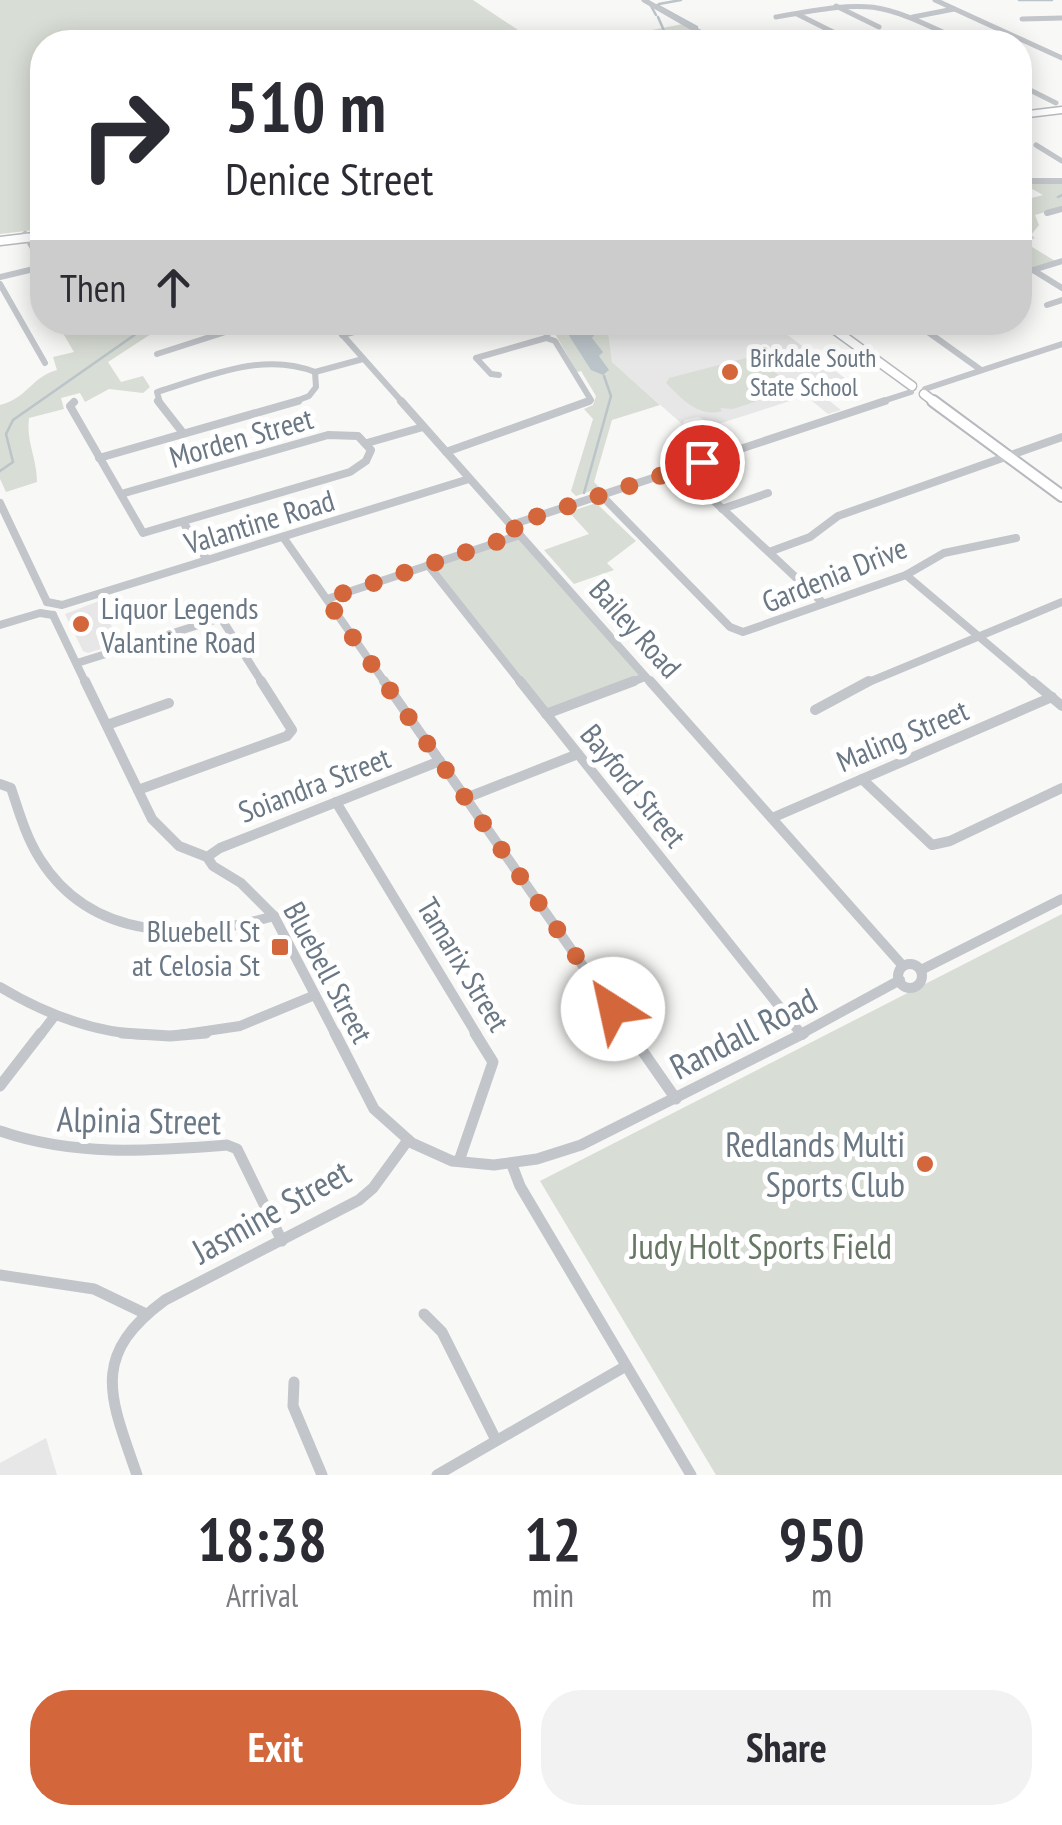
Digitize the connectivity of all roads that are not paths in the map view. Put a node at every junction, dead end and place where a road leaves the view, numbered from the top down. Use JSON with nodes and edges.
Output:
{"nodes":[{"id":1,"x":644,"y":0,"type":"edge"},
{"id":2,"x":936,"y":0,"type":"edge"},
{"id":3,"x":834,"y":5,"type":"junction"},
{"id":4,"x":954,"y":8,"type":"junction"},
{"id":5,"x":796,"y":13,"type":"junction"},
{"id":6,"x":776,"y":17,"type":"dead end"},
{"id":7,"x":913,"y":18,"type":"junction"},
{"id":8,"x":1062,"y":18,"type":"edge"},
{"id":9,"x":1022,"y":19,"type":"dead end"},
{"id":10,"x":879,"y":27,"type":"dead end"},
{"id":11,"x":696,"y":30,"type":"edge"},
{"id":12,"x":829,"y":30,"type":"edge"},
{"id":13,"x":938,"y":30,"type":"edge"},
{"id":14,"x":1002,"y":30,"type":"edge"},
{"id":15,"x":1032,"y":44,"type":"edge"},
{"id":16,"x":1062,"y":58,"type":"edge"},
{"id":17,"x":1032,"y":93,"type":"edge"},
{"id":18,"x":1060,"y":109,"type":"edge"},
{"id":19,"x":1032,"y":115,"type":"edge"},
{"id":20,"x":1036,"y":145,"type":"dead end"},
{"id":21,"x":1062,"y":160,"type":"edge"},
{"id":22,"x":1032,"y":180,"type":"edge"},
{"id":23,"x":1062,"y":181,"type":"edge"},
{"id":24,"x":1062,"y":209,"type":"edge"},
{"id":25,"x":1047,"y":213,"type":"dead end"},
{"id":26,"x":26,"y":236,"type":"junction"},
{"id":27,"x":30,"y":236,"type":"edge"},
{"id":28,"x":0,"y":239,"type":"edge"},
{"id":29,"x":30,"y":244,"type":"edge"},
{"id":30,"x":1062,"y":262,"type":"edge"},
{"id":31,"x":30,"y":270,"type":"edge"},
{"id":32,"x":1034,"y":270,"type":"joint"},
{"id":33,"x":0,"y":280,"type":"edge"},
{"id":34,"x":1062,"y":288,"type":"edge"},
{"id":35,"x":1062,"y":300,"type":"edge"},
{"id":36,"x":1044,"y":305,"type":"dead end"},
{"id":37,"x":216,"y":335,"type":"edge"},
{"id":38,"x":346,"y":335,"type":"edge"},
{"id":39,"x":547,"y":335,"type":"edge"},
{"id":40,"x":841,"y":335,"type":"edge"},
{"id":41,"x":932,"y":335,"type":"edge"},
{"id":42,"x":342,"y":336,"type":"joint"},
{"id":43,"x":546,"y":338,"type":"junction"},
{"id":44,"x":1062,"y":344,"type":"edge"},
{"id":45,"x":157,"y":354,"type":"dead end"},
{"id":46,"x":476,"y":358,"type":"junction"},
{"id":47,"x":363,"y":359,"type":"junction"},
{"id":48,"x":464,"y":359,"type":"dead end"},
{"id":49,"x":45,"y":363,"type":"dead end"},
{"id":50,"x":982,"y":370,"type":"junction"},
{"id":51,"x":315,"y":372,"type":"junction"},
{"id":52,"x":492,"y":376,"type":"dead end"},
{"id":53,"x":912,"y":390,"type":"junction"},
{"id":54,"x":924,"y":392,"type":"junction"},
{"id":55,"x":74,"y":402,"type":"dead end"},
{"id":56,"x":422,"y":426,"type":"junction"},
{"id":57,"x":183,"y":433,"type":"junction"},
{"id":58,"x":1062,"y":437,"type":"edge"},
{"id":59,"x":369,"y":445,"type":"junction"},
{"id":60,"x":446,"y":452,"type":"junction"},
{"id":61,"x":1007,"y":455,"type":"junction"},
{"id":62,"x":99,"y":458,"type":"junction"},
{"id":63,"x":680,"y":469,"type":"junction"},
{"id":64,"x":469,"y":479,"type":"junction"},
{"id":65,"x":768,"y":493,"type":"dead end"},
{"id":66,"x":121,"y":494,"type":"junction"},
{"id":67,"x":600,"y":495,"type":"junction"},
{"id":68,"x":1062,"y":496,"type":"edge"},
{"id":69,"x":0,"y":503,"type":"edge"},
{"id":70,"x":722,"y":509,"type":"junction"},
{"id":71,"x":183,"y":522,"type":"junction"},
{"id":72,"x":511,"y":525,"type":"junction"},
{"id":73,"x":520,"y":534,"type":"junction"},
{"id":74,"x":283,"y":537,"type":"junction"},
{"id":75,"x":1016,"y":538,"type":"dead end"},
{"id":76,"x":769,"y":552,"type":"junction"},
{"id":77,"x":207,"y":560,"type":"junction"},
{"id":78,"x":428,"y":566,"type":"junction"},
{"id":79,"x":906,"y":575,"type":"junction"},
{"id":80,"x":326,"y":599,"type":"junction"},
{"id":81,"x":46,"y":602,"type":"junction"},
{"id":82,"x":1062,"y":602,"type":"edge"},
{"id":83,"x":823,"y":603,"type":"junction"},
{"id":84,"x":62,"y":605,"type":"junction"},
{"id":85,"x":40,"y":612,"type":"junction"},
{"id":86,"x":53,"y":615,"type":"junction"},
{"id":87,"x":0,"y":624,"type":"edge"},
{"id":88,"x":979,"y":635,"type":"junction"},
{"id":89,"x":77,"y":663,"type":"junction"},
{"id":90,"x":646,"y":677,"type":"junction"},
{"id":91,"x":1052,"y":698,"type":"junction"},
{"id":92,"x":169,"y":703,"type":"dead end"},
{"id":93,"x":1062,"y":706,"type":"edge"},
{"id":94,"x":815,"y":710,"type":"dead end"},
{"id":95,"x":546,"y":714,"type":"junction"},
{"id":96,"x":107,"y":725,"type":"junction"},
{"id":97,"x":578,"y":754,"type":"junction"},
{"id":98,"x":440,"y":762,"type":"junction"},
{"id":99,"x":862,"y":778,"type":"junction"},
{"id":100,"x":0,"y":784,"type":"edge"},
{"id":101,"x":1062,"y":788,"type":"edge"},
{"id":102,"x":138,"y":790,"type":"junction"},
{"id":103,"x":466,"y":798,"type":"junction"},
{"id":104,"x":336,"y":802,"type":"junction"},
{"id":105,"x":772,"y":818,"type":"junction"},
{"id":106,"x":207,"y":857,"type":"junction"},
{"id":107,"x":1062,"y":899,"type":"edge"},
{"id":108,"x":274,"y":916,"type":"junction"},
{"id":109,"x":903,"y":966,"type":"junction"},
{"id":110,"x":920,"y":970,"type":"junction"},
{"id":111,"x":900,"y":980,"type":"junction"},
{"id":112,"x":0,"y":987,"type":"edge"},
{"id":113,"x":316,"y":995,"type":"junction"},
{"id":114,"x":52,"y":1018,"type":"junction"},
{"id":115,"x":802,"y":1035,"type":"junction"},
{"id":116,"x":0,"y":1086,"type":"edge"},
{"id":117,"x":676,"y":1099,"type":"junction"},
{"id":118,"x":0,"y":1131,"type":"edge"},
{"id":119,"x":610,"y":1133,"type":"joint"},
{"id":120,"x":408,"y":1140,"type":"junction"},
{"id":121,"x":459,"y":1161,"type":"junction"},
{"id":122,"x":512,"y":1165,"type":"junction"},
{"id":123,"x":282,"y":1240,"type":"junction"},
{"id":124,"x":0,"y":1275,"type":"edge"},
{"id":125,"x":144,"y":1313,"type":"junction"},
{"id":126,"x":424,"y":1314,"type":"dead end"},
{"id":127,"x":626,"y":1366,"type":"junction"},
{"id":128,"x":294,"y":1382,"type":"dead end"},
{"id":129,"x":496,"y":1440,"type":"junction"},
{"id":130,"x":138,"y":1475,"type":"edge"},
{"id":131,"x":322,"y":1475,"type":"edge"},
{"id":132,"x":437,"y":1475,"type":"edge"},
{"id":133,"x":691,"y":1475,"type":"edge"}],
"edges":[{"from":1,"to":11,"type":"street"},
{"from":2,"to":4,"type":"street"},
{"from":3,"to":5,"type":"street"},
{"from":3,"to":7,"type":"street"},
{"from":3,"to":10,"type":"street"},
{"from":4,"to":7,"type":"street"},
{"from":4,"to":14,"type":"street"},
{"from":5,"to":6,"type":"street"},
{"from":5,"to":12,"type":"street"},
{"from":7,"to":13,"type":"street"},
{"from":8,"to":9,"type":"street"},
{"from":15,"to":16,"type":"street"},
{"from":17,"to":18,"type":"street"},
{"from":18,"to":19,"type":"main road"},
{"from":20,"to":21,"type":"street"},
{"from":22,"to":23,"type":"street"},
{"from":24,"to":25,"type":"street"},
{"from":26,"to":27,"type":"main road"},
{"from":26,"to":28,"type":"main road"},
{"from":26,"to":29,"type":"street"},
{"from":30,"to":32,"type":"street"},
{"from":31,"to":33,"type":"street"},
{"from":32,"to":34,"type":"street"},
{"from":33,"to":49,"type":"street"},
{"from":35,"to":36,"type":"street"},
{"from":37,"to":45,"type":"street"},
{"from":38,"to":42,"type":"street"},
{"from":39,"to":43,"type":"street"},
{"from":40,"to":53,"type":"main road"},
{"from":41,"to":50,"type":"street"},
{"from":42,"to":47,"type":"street","name":"Bailey Road"},
{"from":43,"to":46,"type":"street"},
{"from":43,"to":60,"type":"street"},
{"from":44,"to":50,"type":"street"},
{"from":46,"to":48,"type":"street"},
{"from":46,"to":52,"type":"street"},
{"from":47,"to":51,"type":"street"},
{"from":47,"to":56,"type":"street","name":"Bailey Road"},
{"from":50,"to":54,"type":"street"},
{"from":51,"to":57,"type":"street"},
{"from":51,"to":57,"type":"street"},
{"from":53,"to":54,"type":"main road"},
{"from":53,"to":63,"type":"street"},
{"from":54,"to":61,"type":"main road"},
{"from":55,"to":62,"type":"street"},
{"from":56,"to":59,"type":"street"},
{"from":56,"to":60,"type":"street","name":"Bailey Road"},
{"from":57,"to":62,"type":"street"},
{"from":58,"to":61,"type":"street"},
{"from":59,"to":66,"type":"street","name":"Morden Street"},
{"from":59,"to":71,"type":"street"},
{"from":60,"to":64,"type":"street","name":"Bailey Road"},
{"from":61,"to":68,"type":"main road"},
{"from":61,"to":76,"type":"street"},
{"from":62,"to":66,"type":"street"},
{"from":63,"to":67,"type":"street"},
{"from":63,"to":70,"type":"street"},
{"from":64,"to":72,"type":"street","name":"Bailey Road"},
{"from":64,"to":74,"type":"street","name":"Valantine Road"},
{"from":65,"to":70,"type":"street"},
{"from":66,"to":71,"type":"street"},
{"from":67,"to":72,"type":"street"},
{"from":67,"to":83,"type":"street","name":"Gardenia Drive"},
{"from":69,"to":81,"type":"street"},
{"from":70,"to":76,"type":"street"},
{"from":71,"to":77,"type":"street"},
{"from":72,"to":73,"type":"street","name":"Bailey Road"},
{"from":73,"to":78,"type":"street"},
{"from":73,"to":90,"type":"street","name":"Bailey Road"},
{"from":74,"to":77,"type":"street","name":"Valantine Road"},
{"from":74,"to":80,"type":"street"},
{"from":75,"to":79,"type":"street","name":"Gardenia Drive"},
{"from":76,"to":83,"type":"street"},
{"from":77,"to":84,"type":"street","name":"Valantine Road"},
{"from":78,"to":80,"type":"street"},
{"from":78,"to":95,"type":"street","name":"Bayford Street"},
{"from":79,"to":83,"type":"street","name":"Gardenia Drive"},
{"from":79,"to":88,"type":"street"},
{"from":80,"to":98,"type":"street"},
{"from":81,"to":84,"type":"street"},
{"from":81,"to":85,"type":"street"},
{"from":82,"to":88,"type":"street"},
{"from":84,"to":86,"type":"street"},
{"from":85,"to":86,"type":"street"},
{"from":85,"to":87,"type":"street"},
{"from":86,"to":89,"type":"street","name":"Bluebell Street"},
{"from":88,"to":91,"type":"street"},
{"from":88,"to":94,"type":"street"},
{"from":89,"to":96,"type":"street","name":"Bluebell Street"},
{"from":89,"to":102,"type":"street"},
{"from":90,"to":95,"type":"street"},
{"from":90,"to":105,"type":"street","name":"Bailey Road"},
{"from":91,"to":93,"type":"street"},
{"from":91,"to":99,"type":"street","name":"Maling Street"},
{"from":92,"to":96,"type":"street"},
{"from":95,"to":97,"type":"street","name":"Bayford Street"},
{"from":96,"to":102,"type":"street","name":"Bluebell Street"},
{"from":97,"to":103,"type":"street"},
{"from":97,"to":115,"type":"street","name":"Bayford Street"},
{"from":98,"to":103,"type":"street"},
{"from":98,"to":104,"type":"street","name":"Soiandra Street"},
{"from":99,"to":101,"type":"street"},
{"from":99,"to":105,"type":"street","name":"Maling Street"},
{"from":100,"to":108,"type":"street"},
{"from":102,"to":106,"type":"street","name":"Bluebell Street"},
{"from":103,"to":117,"type":"street"},
{"from":104,"to":106,"type":"street","name":"Soiandra Street"},
{"from":104,"to":121,"type":"street","name":"Tamarix Street"},
{"from":105,"to":109,"type":"street","name":"Bailey Road"},
{"from":106,"to":108,"type":"street","name":"Bluebell Street"},
{"from":107,"to":110,"type":"street","name":"Randall Road"},
{"from":108,"to":113,"type":"street","name":"Bluebell Street"},
{"from":109,"to":110,"type":"street"},
{"from":109,"to":111,"type":"street"},
{"from":110,"to":111,"type":"street","name":"Randall Road"},
{"from":111,"to":115,"type":"street","name":"Randall Road"},
{"from":112,"to":114,"type":"street"},
{"from":113,"to":114,"type":"street"},
{"from":113,"to":120,"type":"street","name":"Bluebell Street"},
{"from":114,"to":116,"type":"street"},
{"from":115,"to":117,"type":"street","name":"Randall Road"},
{"from":117,"to":119,"type":"street","name":"Randall Road"},
{"from":118,"to":123,"type":"street","name":"Alpinia Street"},
{"from":119,"to":122,"type":"street","name":"Bluebell Street"},
{"from":120,"to":121,"type":"street","name":"Bluebell Street"},
{"from":120,"to":123,"type":"street","name":"Jasmine Street"},
{"from":121,"to":122,"type":"street","name":"Bluebell Street"},
{"from":122,"to":127,"type":"street"},
{"from":123,"to":125,"type":"street","name":"Jasmine Street"},
{"from":124,"to":125,"type":"street"},
{"from":125,"to":130,"type":"street"},
{"from":126,"to":129,"type":"street"},
{"from":127,"to":129,"type":"street"},
{"from":127,"to":133,"type":"street"},
{"from":128,"to":131,"type":"street"},
{"from":129,"to":132,"type":"street"}]}
